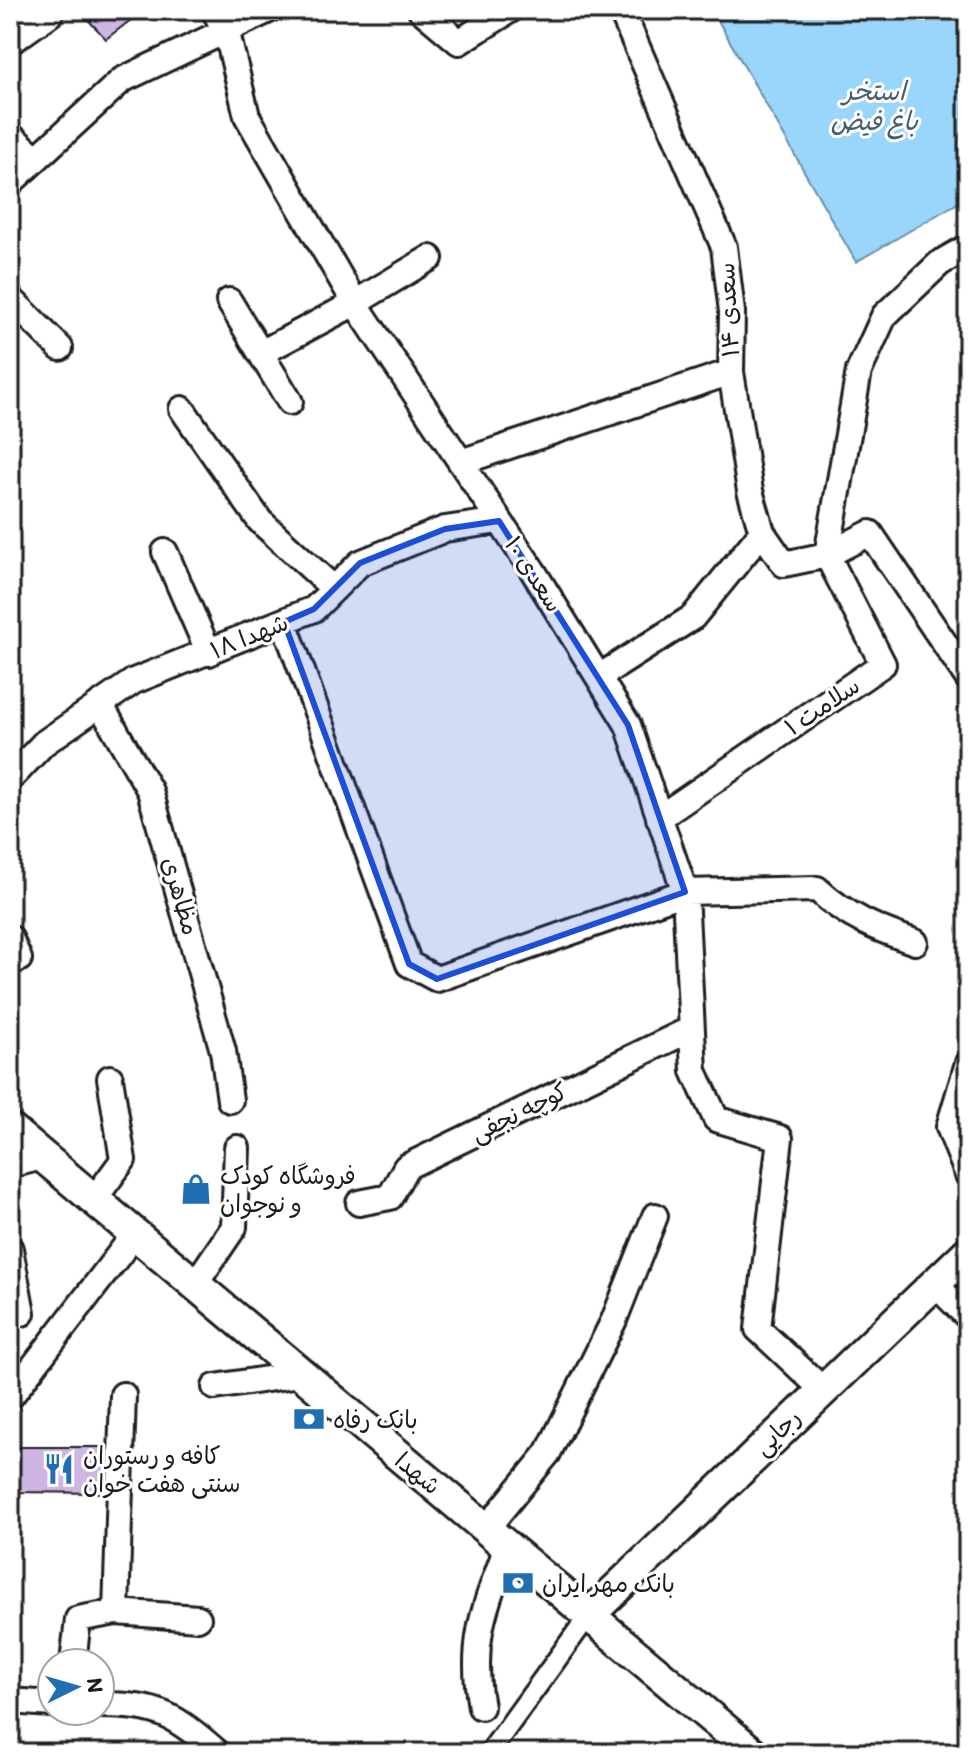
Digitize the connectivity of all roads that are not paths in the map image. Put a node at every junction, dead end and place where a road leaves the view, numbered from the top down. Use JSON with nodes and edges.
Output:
{"nodes":[{"id":1,"x":47,"y":10,"type":"edge"},
{"id":2,"x":214,"y":10,"type":"edge"},
{"id":3,"x":269,"y":10,"type":"edge"},
{"id":4,"x":421,"y":10,"type":"edge"},
{"id":5,"x":510,"y":10,"type":"edge"},
{"id":6,"x":621,"y":10,"type":"edge"},
{"id":7,"x":227,"y":33,"type":"junction"},
{"id":8,"x":10,"y":36,"type":"edge"},
{"id":9,"x":10,"y":135,"type":"edge"},
{"id":10,"x":36,"y":158,"type":"junction"},
{"id":11,"x":10,"y":183,"type":"edge"},
{"id":12,"x":968,"y":247,"type":"edge"},
{"id":13,"x":430,"y":258,"type":"dead end"},
{"id":14,"x":10,"y":298,"type":"edge"},
{"id":15,"x":229,"y":301,"type":"dead end"},
{"id":16,"x":355,"y":303,"type":"junction"},
{"id":17,"x":60,"y":348,"type":"dead end"},
{"id":18,"x":261,"y":353,"type":"junction"},
{"id":19,"x":731,"y":372,"type":"junction"},
{"id":20,"x":290,"y":402,"type":"dead end"},
{"id":21,"x":182,"y":409,"type":"dead end"},
{"id":22,"x":461,"y":462,"type":"junction"},
{"id":23,"x":499,"y":521,"type":"junction"},
{"id":24,"x":762,"y":532,"type":"junction"},
{"id":25,"x":165,"y":552,"type":"dead end"},
{"id":26,"x":827,"y":555,"type":"junction"},
{"id":27,"x":334,"y":589,"type":"junction"},
{"id":28,"x":284,"y":622,"type":"junction"},
{"id":29,"x":209,"y":653,"type":"junction"},
{"id":30,"x":599,"y":677,"type":"junction"},
{"id":31,"x":968,"y":678,"type":"edge"},
{"id":32,"x":100,"y":704,"type":"junction"},
{"id":33,"x":10,"y":779,"type":"edge"},
{"id":34,"x":659,"y":818,"type":"junction"},
{"id":35,"x":685,"y":892,"type":"junction"},
{"id":36,"x":915,"y":942,"type":"dead end"},
{"id":37,"x":691,"y":1029,"type":"junction"},
{"id":38,"x":968,"y":1063,"type":"edge"},
{"id":39,"x":110,"y":1078,"type":"dead end"},
{"id":40,"x":230,"y":1100,"type":"dead end"},
{"id":41,"x":10,"y":1129,"type":"edge"},
{"id":42,"x":237,"y":1148,"type":"dead end"},
{"id":43,"x":42,"y":1157,"type":"junction"},
{"id":44,"x":10,"y":1165,"type":"edge"},
{"id":45,"x":968,"y":1175,"type":"edge"},
{"id":46,"x":93,"y":1201,"type":"junction"},
{"id":47,"x":359,"y":1203,"type":"dead end"},
{"id":48,"x":655,"y":1216,"type":"dead end"},
{"id":49,"x":134,"y":1235,"type":"junction"},
{"id":50,"x":10,"y":1249,"type":"edge"},
{"id":51,"x":968,"y":1252,"type":"edge"},
{"id":52,"x":934,"y":1283,"type":"junction"},
{"id":53,"x":194,"y":1286,"type":"junction"},
{"id":54,"x":22,"y":1313,"type":"dead end"},
{"id":55,"x":968,"y":1317,"type":"edge"},
{"id":56,"x":300,"y":1374,"type":"junction"},
{"id":57,"x":215,"y":1387,"type":"dead end"},
{"id":58,"x":822,"y":1389,"type":"junction"},
{"id":59,"x":123,"y":1395,"type":"dead end"},
{"id":60,"x":10,"y":1397,"type":"edge"},
{"id":61,"x":496,"y":1538,"type":"junction"},
{"id":62,"x":116,"y":1612,"type":"junction"},
{"id":63,"x":589,"y":1615,"type":"junction"},
{"id":64,"x":198,"y":1618,"type":"dead end"},
{"id":65,"x":75,"y":1647,"type":"edge"},
{"id":66,"x":10,"y":1701,"type":"edge"},
{"id":67,"x":36,"y":1703,"type":"edge"},
{"id":68,"x":116,"y":1705,"type":"edge"},
{"id":69,"x":481,"y":1707,"type":"dead end"},
{"id":70,"x":218,"y":1753,"type":"edge"},
{"id":71,"x":489,"y":1753,"type":"edge"},
{"id":72,"x":753,"y":1753,"type":"edge"}],
"edges":[{"from":1,"to":8,"type":"main road"},
{"from":2,"to":7,"type":"street","name":"سعدی ۱۰"},
{"from":3,"to":7,"type":"street"},
{"from":4,"to":5,"type":"street"},
{"from":6,"to":19,"type":"street","name":"سعدی ۱۴"},
{"from":7,"to":10,"type":"street"},
{"from":7,"to":16,"type":"street","name":"سعدی ۱۰"},
{"from":9,"to":10,"type":"street"},
{"from":10,"to":11,"type":"street"},
{"from":12,"to":26,"type":"street"},
{"from":13,"to":16,"type":"street"},
{"from":14,"to":17,"type":"street"},
{"from":15,"to":18,"type":"street"},
{"from":16,"to":18,"type":"street"},
{"from":16,"to":22,"type":"street","name":"سعدی ۱۰"},
{"from":18,"to":20,"type":"street"},
{"from":19,"to":22,"type":"street"},
{"from":19,"to":24,"type":"street","name":"سعدی ۱۴"},
{"from":21,"to":27,"type":"street"},
{"from":22,"to":23,"type":"street","name":"سعدی ۱۰"},
{"from":23,"to":27,"type":"street","name":"شهدا ۱۸"},
{"from":23,"to":30,"type":"street","name":"سعدی ۱۰"},
{"from":24,"to":26,"type":"street","name":"سعدی ۱۴"},
{"from":24,"to":30,"type":"street"},
{"from":25,"to":29,"type":"street"},
{"from":26,"to":31,"type":"street"},
{"from":26,"to":34,"type":"street","name":"سلامت ۱"},
{"from":27,"to":28,"type":"street","name":"شهدا ۱۸"},
{"from":28,"to":29,"type":"street","name":"شهدا ۱۸"},
{"from":28,"to":35,"type":"street"},
{"from":29,"to":32,"type":"street","name":"شهدا ۱۸"},
{"from":30,"to":34,"type":"street","name":"سعدی ۱۰"},
{"from":32,"to":33,"type":"street","name":"شهدا ۱۸"},
{"from":32,"to":40,"type":"street","name":"مظاهری"},
{"from":34,"to":35,"type":"street","name":"سعدی ۱۰"},
{"from":35,"to":36,"type":"street"},
{"from":35,"to":37,"type":"street","name":"سعدی ۱۰"},
{"from":37,"to":47,"type":"street","name":"کوچه نجفی"},
{"from":37,"to":58,"type":"street","name":"سعدی ۱۰"},
{"from":38,"to":45,"type":"street"},
{"from":39,"to":46,"type":"street"},
{"from":41,"to":43,"type":"street","name":"شهدا"},
{"from":42,"to":53,"type":"street"},
{"from":43,"to":44,"type":"street"},
{"from":43,"to":46,"type":"street","name":"شهدا"},
{"from":46,"to":49,"type":"street","name":"شهدا"},
{"from":48,"to":61,"type":"street"},
{"from":49,"to":53,"type":"street","name":"شهدا"},
{"from":49,"to":60,"type":"street"},
{"from":50,"to":54,"type":"street"},
{"from":51,"to":52,"type":"street","name":"رجایی"},
{"from":52,"to":55,"type":"street"},
{"from":52,"to":58,"type":"street","name":"رجایی"},
{"from":53,"to":56,"type":"street","name":"شهدا"},
{"from":56,"to":57,"type":"street"},
{"from":56,"to":61,"type":"street","name":"شهدا"},
{"from":58,"to":63,"type":"street","name":"رجایی"},
{"from":59,"to":62,"type":"street"},
{"from":61,"to":63,"type":"street","name":"شهدا"},
{"from":61,"to":69,"type":"street"},
{"from":62,"to":64,"type":"street"},
{"from":62,"to":65,"type":"street"},
{"from":63,"to":71,"type":"street"},
{"from":63,"to":72,"type":"street","name":"شهدا"},
{"from":66,"to":67,"type":"street"},
{"from":68,"to":70,"type":"street"}]}
